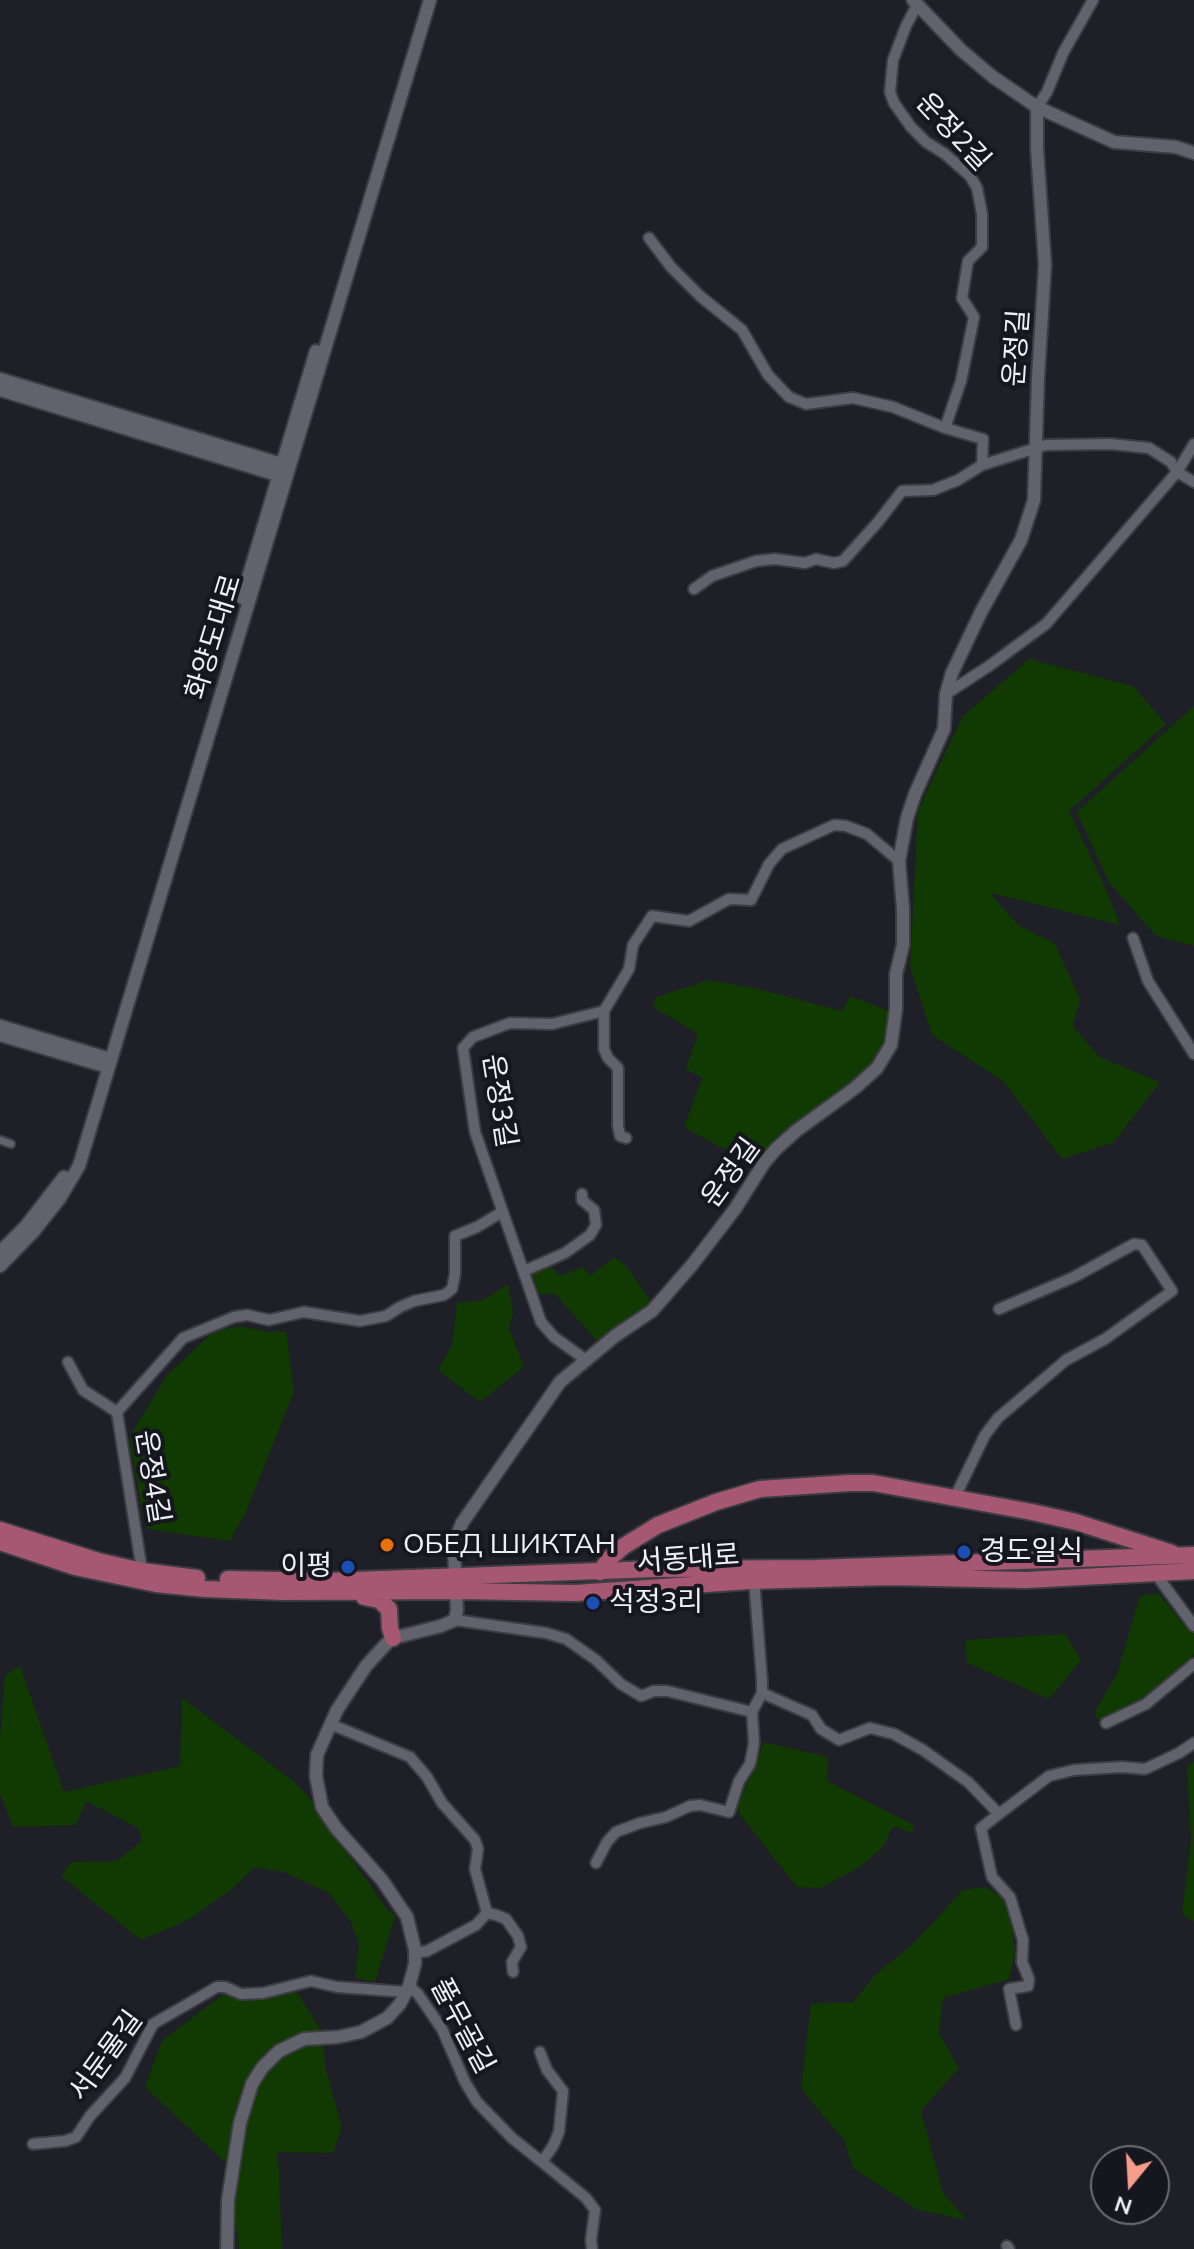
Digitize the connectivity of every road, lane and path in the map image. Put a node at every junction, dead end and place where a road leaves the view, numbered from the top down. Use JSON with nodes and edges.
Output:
{"nodes":[{"id":1,"x":423,"y":0,"type":"edge"},
{"id":2,"x":430,"y":0,"type":"edge"},
{"id":3,"x":1093,"y":0,"type":"edge"},
{"id":4,"x":915,"y":3,"type":"edge"},
{"id":5,"x":1037,"y":107,"type":"junction"},
{"id":6,"x":1194,"y":153,"type":"edge"},
{"id":7,"x":649,"y":238,"type":"dead end"},
{"id":8,"x":0,"y":379,"type":"edge"},
{"id":9,"x":0,"y":390,"type":"edge"},
{"id":10,"x":36,"y":395,"type":"junction"},
{"id":11,"x":945,"y":428,"type":"junction"},
{"id":12,"x":1194,"y":444,"type":"edge"},
{"id":13,"x":1037,"y":447,"type":"junction"},
{"id":14,"x":982,"y":465,"type":"junction"},
{"id":15,"x":284,"y":471,"type":"junction"},
{"id":16,"x":1177,"y":472,"type":"junction"},
{"id":17,"x":1194,"y":482,"type":"edge"},
{"id":18,"x":694,"y":589,"type":"dead end"},
{"id":19,"x":946,"y":694,"type":"junction"},
{"id":20,"x":899,"y":861,"type":"junction"},
{"id":21,"x":1133,"y":938,"type":"dead end"},
{"id":22,"x":604,"y":1011,"type":"junction"},
{"id":23,"x":0,"y":1026,"type":"edge"},
{"id":24,"x":0,"y":1035,"type":"edge"},
{"id":25,"x":1194,"y":1054,"type":"edge"},
{"id":26,"x":107,"y":1062,"type":"junction"},
{"id":27,"x":626,"y":1138,"type":"dead end"},
{"id":28,"x":0,"y":1140,"type":"edge"},
{"id":29,"x":11,"y":1144,"type":"dead end"},
{"id":30,"x":582,"y":1194,"type":"dead end"},
{"id":31,"x":502,"y":1212,"type":"junction"},
{"id":32,"x":0,"y":1252,"type":"edge"},
{"id":33,"x":0,"y":1266,"type":"edge"},
{"id":34,"x":524,"y":1271,"type":"junction"},
{"id":35,"x":999,"y":1309,"type":"dead end"},
{"id":36,"x":586,"y":1360,"type":"junction"},
{"id":37,"x":68,"y":1362,"type":"dead end"},
{"id":38,"x":117,"y":1412,"type":"junction"},
{"id":39,"x":955,"y":1497,"type":"junction"},
{"id":40,"x":0,"y":1530,"type":"edge"},
{"id":41,"x":0,"y":1542,"type":"edge"},
{"id":42,"x":1188,"y":1555,"type":"edge"},
{"id":43,"x":142,"y":1571,"type":"junction"},
{"id":44,"x":1194,"y":1571,"type":"edge"},
{"id":45,"x":600,"y":1572,"type":"junction"},
{"id":46,"x":1155,"y":1573,"type":"junction"},
{"id":47,"x":754,"y":1574,"type":"junction"},
{"id":48,"x":456,"y":1584,"type":"junction"},
{"id":49,"x":355,"y":1592,"type":"junction"},
{"id":50,"x":455,"y":1620,"type":"junction"},
{"id":51,"x":1194,"y":1626,"type":"edge"},
{"id":52,"x":393,"y":1638,"type":"junction"},
{"id":53,"x":1194,"y":1664,"type":"edge"},
{"id":54,"x":762,"y":1693,"type":"junction"},
{"id":55,"x":752,"y":1712,"type":"junction"},
{"id":56,"x":1106,"y":1723,"type":"dead end"},
{"id":57,"x":330,"y":1724,"type":"junction"},
{"id":58,"x":1194,"y":1743,"type":"edge"},
{"id":59,"x":999,"y":1814,"type":"junction"},
{"id":60,"x":596,"y":1863,"type":"dead end"},
{"id":61,"x":487,"y":1913,"type":"junction"},
{"id":62,"x":415,"y":1953,"type":"junction"},
{"id":63,"x":513,"y":1972,"type":"dead end"},
{"id":64,"x":408,"y":1989,"type":"junction"},
{"id":65,"x":1016,"y":2025,"type":"dead end"},
{"id":66,"x":540,"y":2052,"type":"dead end"},
{"id":67,"x":33,"y":2144,"type":"dead end"},
{"id":68,"x":542,"y":2162,"type":"junction"},
{"id":69,"x":227,"y":2249,"type":"edge"},
{"id":70,"x":592,"y":2249,"type":"edge"}],
"edges":[{"from":1,"to":15,"type":"street","name":"화양도대로"},
{"from":2,"to":15,"type":"street","name":"화양도대로"},
{"from":3,"to":5,"type":"street","name":"운정길"},
{"from":4,"to":5,"type":"street","name":"운정2길"},
{"from":4,"to":11,"type":"street","name":"운정2길"},
{"from":5,"to":6,"type":"street","name":"운정2길"},
{"from":5,"to":13,"type":"street","name":"운정길"},
{"from":7,"to":11,"type":"street"},
{"from":8,"to":10,"type":"street"},
{"from":9,"to":10,"type":"street"},
{"from":10,"to":15,"type":"street"},
{"from":11,"to":14,"type":"street"},
{"from":12,"to":16,"type":"street"},
{"from":13,"to":14,"type":"street"},
{"from":13,"to":16,"type":"street"},
{"from":13,"to":19,"type":"street","name":"운정길"},
{"from":14,"to":18,"type":"street"},
{"from":15,"to":26,"type":"street","name":"화양도대로"},
{"from":16,"to":17,"type":"street"},
{"from":16,"to":19,"type":"street"},
{"from":19,"to":20,"type":"street","name":"운정길"},
{"from":20,"to":22,"type":"street"},
{"from":20,"to":36,"type":"street","name":"운정길"},
{"from":21,"to":25,"type":"street"},
{"from":22,"to":27,"type":"street"},
{"from":22,"to":31,"type":"street","name":"운정3길"},
{"from":23,"to":26,"type":"street"},
{"from":24,"to":26,"type":"street"},
{"from":26,"to":32,"type":"street","name":"화양도대로"},
{"from":26,"to":33,"type":"street","name":"화양도대로"},
{"from":28,"to":29,"type":"street"},
{"from":30,"to":34,"type":"street"},
{"from":31,"to":34,"type":"street","name":"운정3길"},
{"from":31,"to":38,"type":"street","name":"운정4길"},
{"from":34,"to":36,"type":"street","name":"운정3길"},
{"from":35,"to":39,"type":"street"},
{"from":36,"to":48,"type":"street","name":"운정길"},
{"from":37,"to":38,"type":"street"},
{"from":38,"to":43,"type":"street","name":"운정4길"},
{"from":39,"to":42,"type":"main road","name":"서동대로"},
{"from":39,"to":45,"type":"main road","name":"서동대로"},
{"from":40,"to":43,"type":"main road","name":"서동대로"},
{"from":41,"to":49,"type":"main road","name":"서동대로"},
{"from":42,"to":47,"type":"main road","name":"서동대로"},
{"from":43,"to":48,"type":"main road","name":"서동대로"},
{"from":44,"to":46,"type":"main road","name":"서동대로"},
{"from":45,"to":47,"type":"main road","name":"서동대로"},
{"from":45,"to":48,"type":"main road","name":"서동대로"},
{"from":46,"to":47,"type":"main road","name":"서동대로"},
{"from":46,"to":51,"type":"street"},
{"from":47,"to":48,"type":"main road","name":"서동대로"},
{"from":47,"to":54,"type":"street"},
{"from":48,"to":49,"type":"main road","name":"서동대로"},
{"from":48,"to":50,"type":"street"},
{"from":49,"to":52,"type":"main road"},
{"from":50,"to":52,"type":"street"},
{"from":50,"to":55,"type":"street"},
{"from":52,"to":57,"type":"street","name":"풀무골길"},
{"from":53,"to":56,"type":"street"},
{"from":54,"to":55,"type":"street"},
{"from":54,"to":59,"type":"street"},
{"from":55,"to":60,"type":"street"},
{"from":57,"to":61,"type":"street"},
{"from":57,"to":62,"type":"street","name":"풀무골길"},
{"from":58,"to":59,"type":"street"},
{"from":59,"to":65,"type":"street"},
{"from":61,"to":62,"type":"street"},
{"from":61,"to":63,"type":"street"},
{"from":62,"to":64,"type":"street","name":"풀무골길"},
{"from":64,"to":67,"type":"street","name":"서둔물길"},
{"from":64,"to":68,"type":"street","name":"풀무골길"},
{"from":64,"to":69,"type":"street"},
{"from":66,"to":68,"type":"street","name":"풀무골길"},
{"from":68,"to":70,"type":"street","name":"풀무골길"}]}
